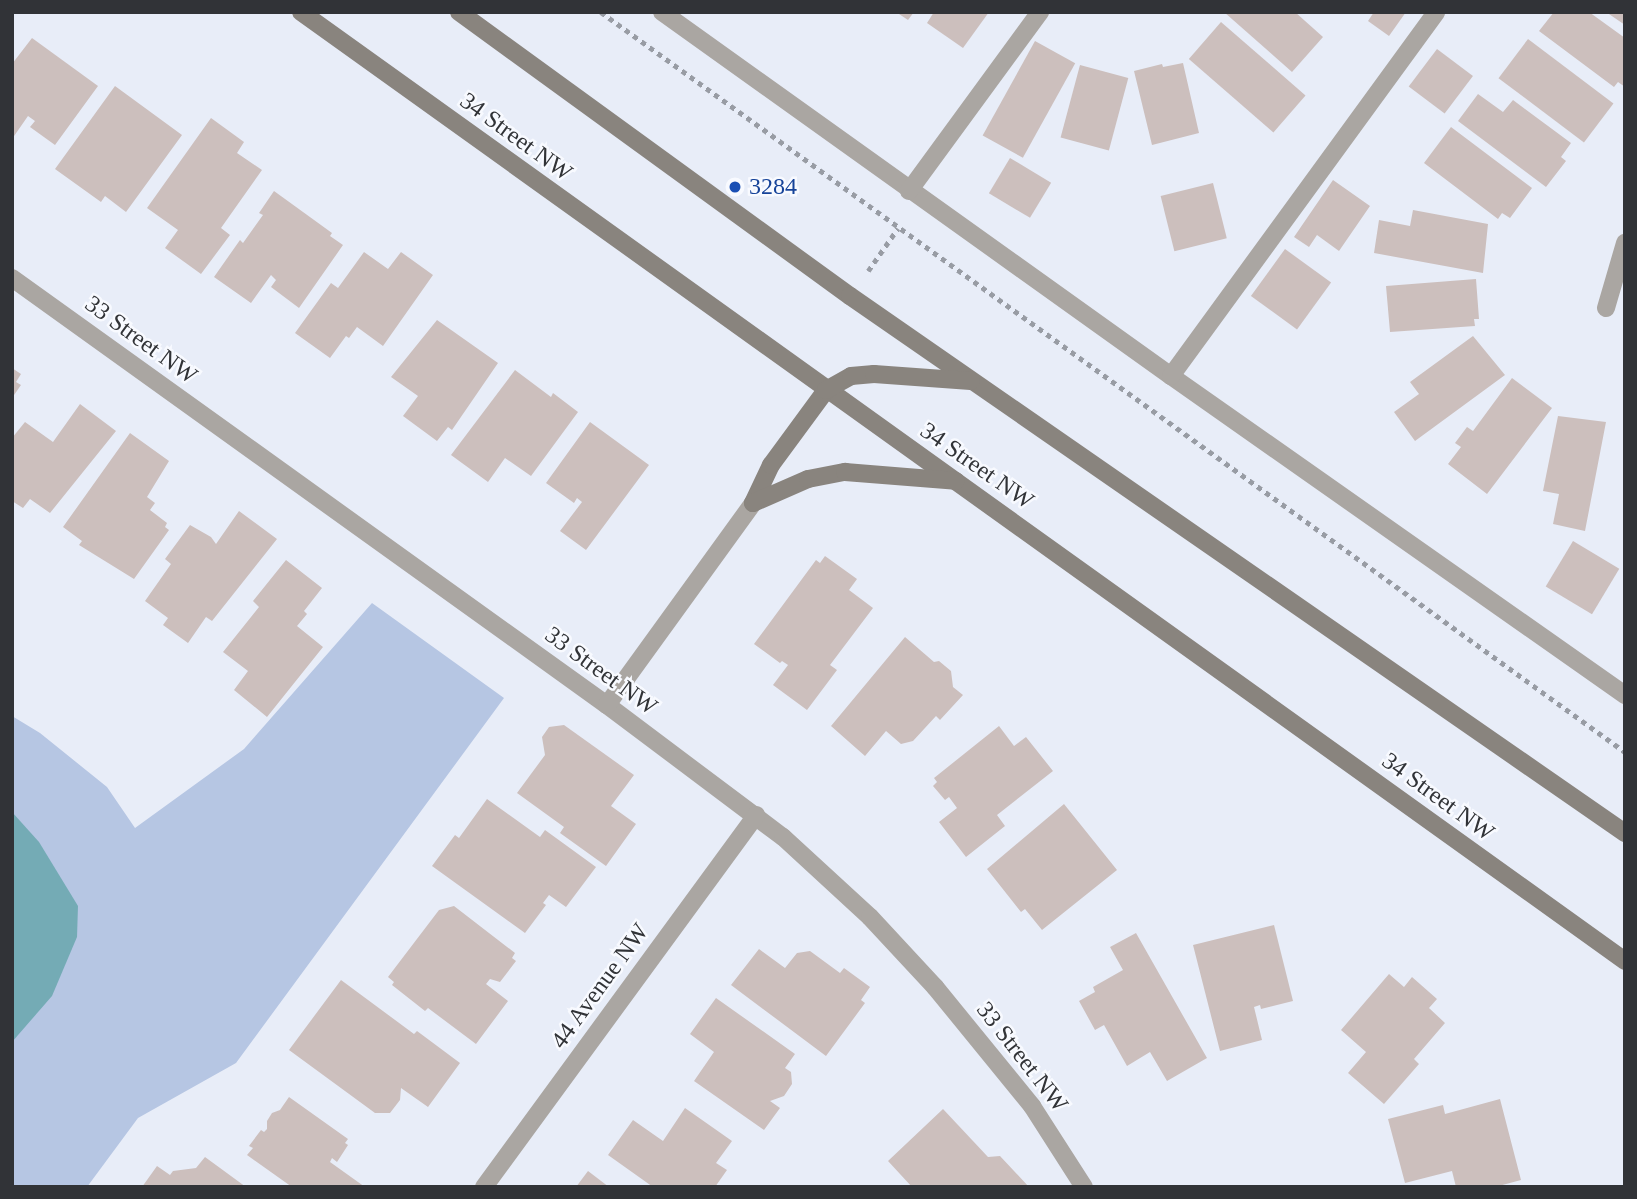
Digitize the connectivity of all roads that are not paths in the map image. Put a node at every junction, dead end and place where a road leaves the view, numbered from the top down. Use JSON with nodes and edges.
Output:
{"nodes":[{"id":1,"x":301,"y":12,"type":"edge"},
{"id":2,"x":459,"y":12,"type":"edge"},
{"id":3,"x":662,"y":12,"type":"edge"},
{"id":4,"x":1040,"y":12,"type":"edge"},
{"id":5,"x":1436,"y":12,"type":"edge"},
{"id":6,"x":909,"y":191,"type":"junction"},
{"id":7,"x":1625,"y":243,"type":"edge"},
{"id":8,"x":12,"y":278,"type":"edge"},
{"id":9,"x":1606,"y":308,"type":"dead end"},
{"id":10,"x":1171,"y":376,"type":"junction"},
{"id":11,"x":971,"y":381,"type":"junction"},
{"id":12,"x":826,"y":390,"type":"junction"},
{"id":13,"x":957,"y":481,"type":"junction"},
{"id":14,"x":752,"y":503,"type":"junction"},
{"id":15,"x":1625,"y":695,"type":"edge"},
{"id":16,"x":607,"y":705,"type":"junction"},
{"id":17,"x":756,"y":815,"type":"junction"},
{"id":18,"x":1625,"y":833,"type":"edge"},
{"id":19,"x":1625,"y":961,"type":"edge"},
{"id":20,"x":484,"y":1187,"type":"edge"},
{"id":21,"x":1084,"y":1187,"type":"edge"}],
"edges":[{"from":1,"to":12,"type":"main road","name":"34 Street NW"},
{"from":2,"to":11,"type":"main road"},
{"from":3,"to":6,"type":"street"},
{"from":4,"to":6,"type":"street"},
{"from":5,"to":10,"type":"street"},
{"from":6,"to":10,"type":"street"},
{"from":7,"to":9,"type":"street"},
{"from":8,"to":16,"type":"street","name":"33 Street NW"},
{"from":10,"to":15,"type":"street"},
{"from":11,"to":12,"type":"main road"},
{"from":11,"to":18,"type":"main road"},
{"from":12,"to":13,"type":"main road","name":"34 Street NW"},
{"from":12,"to":14,"type":"main road"},
{"from":13,"to":14,"type":"main road"},
{"from":13,"to":19,"type":"main road","name":"34 Street NW"},
{"from":14,"to":16,"type":"street"},
{"from":16,"to":17,"type":"street","name":"33 Street NW"},
{"from":17,"to":20,"type":"street","name":"44 Avenue NW"},
{"from":17,"to":21,"type":"street","name":"33 Street NW"}]}
